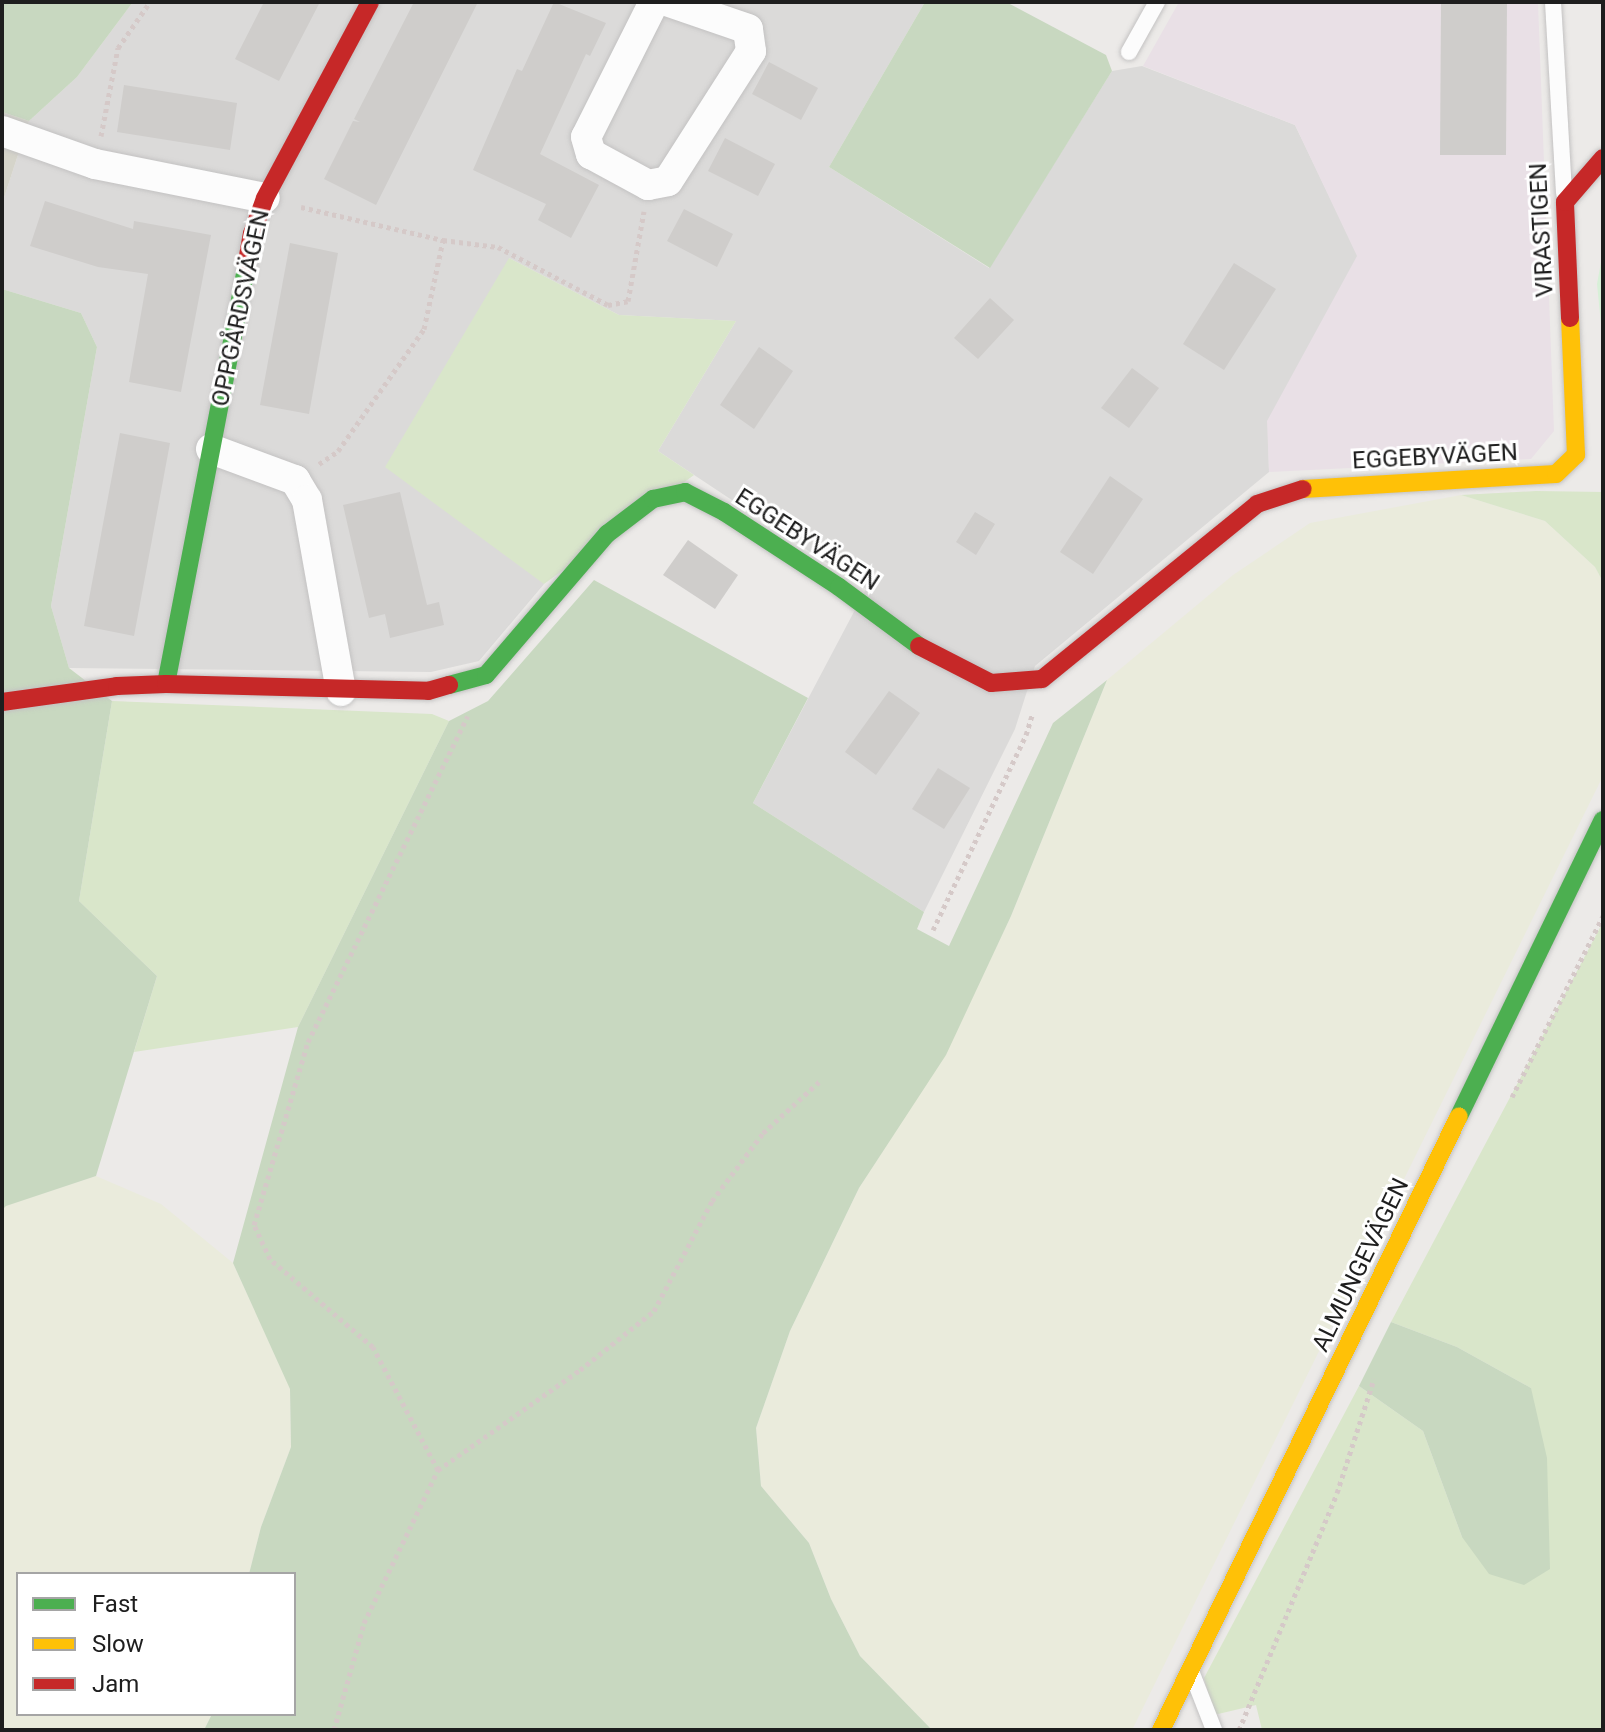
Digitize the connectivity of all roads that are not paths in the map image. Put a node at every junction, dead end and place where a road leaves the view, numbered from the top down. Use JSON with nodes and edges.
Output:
{"nodes":[{"id":1,"x":370,"y":2,"type":"edge"},
{"id":2,"x":654,"y":2,"type":"edge"},
{"id":3,"x":669,"y":2,"type":"edge"},
{"id":4,"x":1157,"y":2,"type":"edge"},
{"id":5,"x":1553,"y":2,"type":"edge"},
{"id":6,"x":1129,"y":52,"type":"dead end"},
{"id":7,"x":2,"y":131,"type":"edge"},
{"id":8,"x":1603,"y":158,"type":"edge"},
{"id":9,"x":265,"y":198,"type":"junction"},
{"id":10,"x":1565,"y":202,"type":"junction"},
{"id":11,"x":211,"y":449,"type":"junction"},
{"id":12,"x":1576,"y":455,"type":"joint"},
{"id":13,"x":166,"y":684,"type":"junction"},
{"id":14,"x":341,"y":691,"type":"junction"},
{"id":15,"x":2,"y":702,"type":"edge"},
{"id":16,"x":1603,"y":820,"type":"edge"},
{"id":17,"x":1191,"y":1671,"type":"junction"},
{"id":18,"x":1161,"y":1730,"type":"edge"},
{"id":19,"x":1214,"y":1730,"type":"edge"}],
"edges":[{"from":1,"to":9,"type":"street","name":"OPPGÅRDSVÄGEN"},
{"from":2,"to":3,"type":"street"},
{"from":4,"to":6,"type":"lane"},
{"from":5,"to":10,"type":"lane","name":"VIRASTIGEN"},
{"from":7,"to":9,"type":"street"},
{"from":8,"to":10,"type":"street"},
{"from":9,"to":11,"type":"street","name":"OPPGÅRDSVÄGEN"},
{"from":10,"to":12,"type":"street","name":"VIRASTIGEN"},
{"from":11,"to":13,"type":"street","name":"OPPGÅRDSVÄGEN"},
{"from":11,"to":14,"type":"street"},
{"from":12,"to":14,"type":"street","name":"EGGEBYVÄGEN"},
{"from":13,"to":14,"type":"street"},
{"from":13,"to":15,"type":"street"},
{"from":16,"to":17,"type":"street","name":"ALMUNGEVÄGEN"},
{"from":17,"to":18,"type":"street","name":"ALMUNGEVÄGEN"},
{"from":17,"to":19,"type":"lane"}]}
